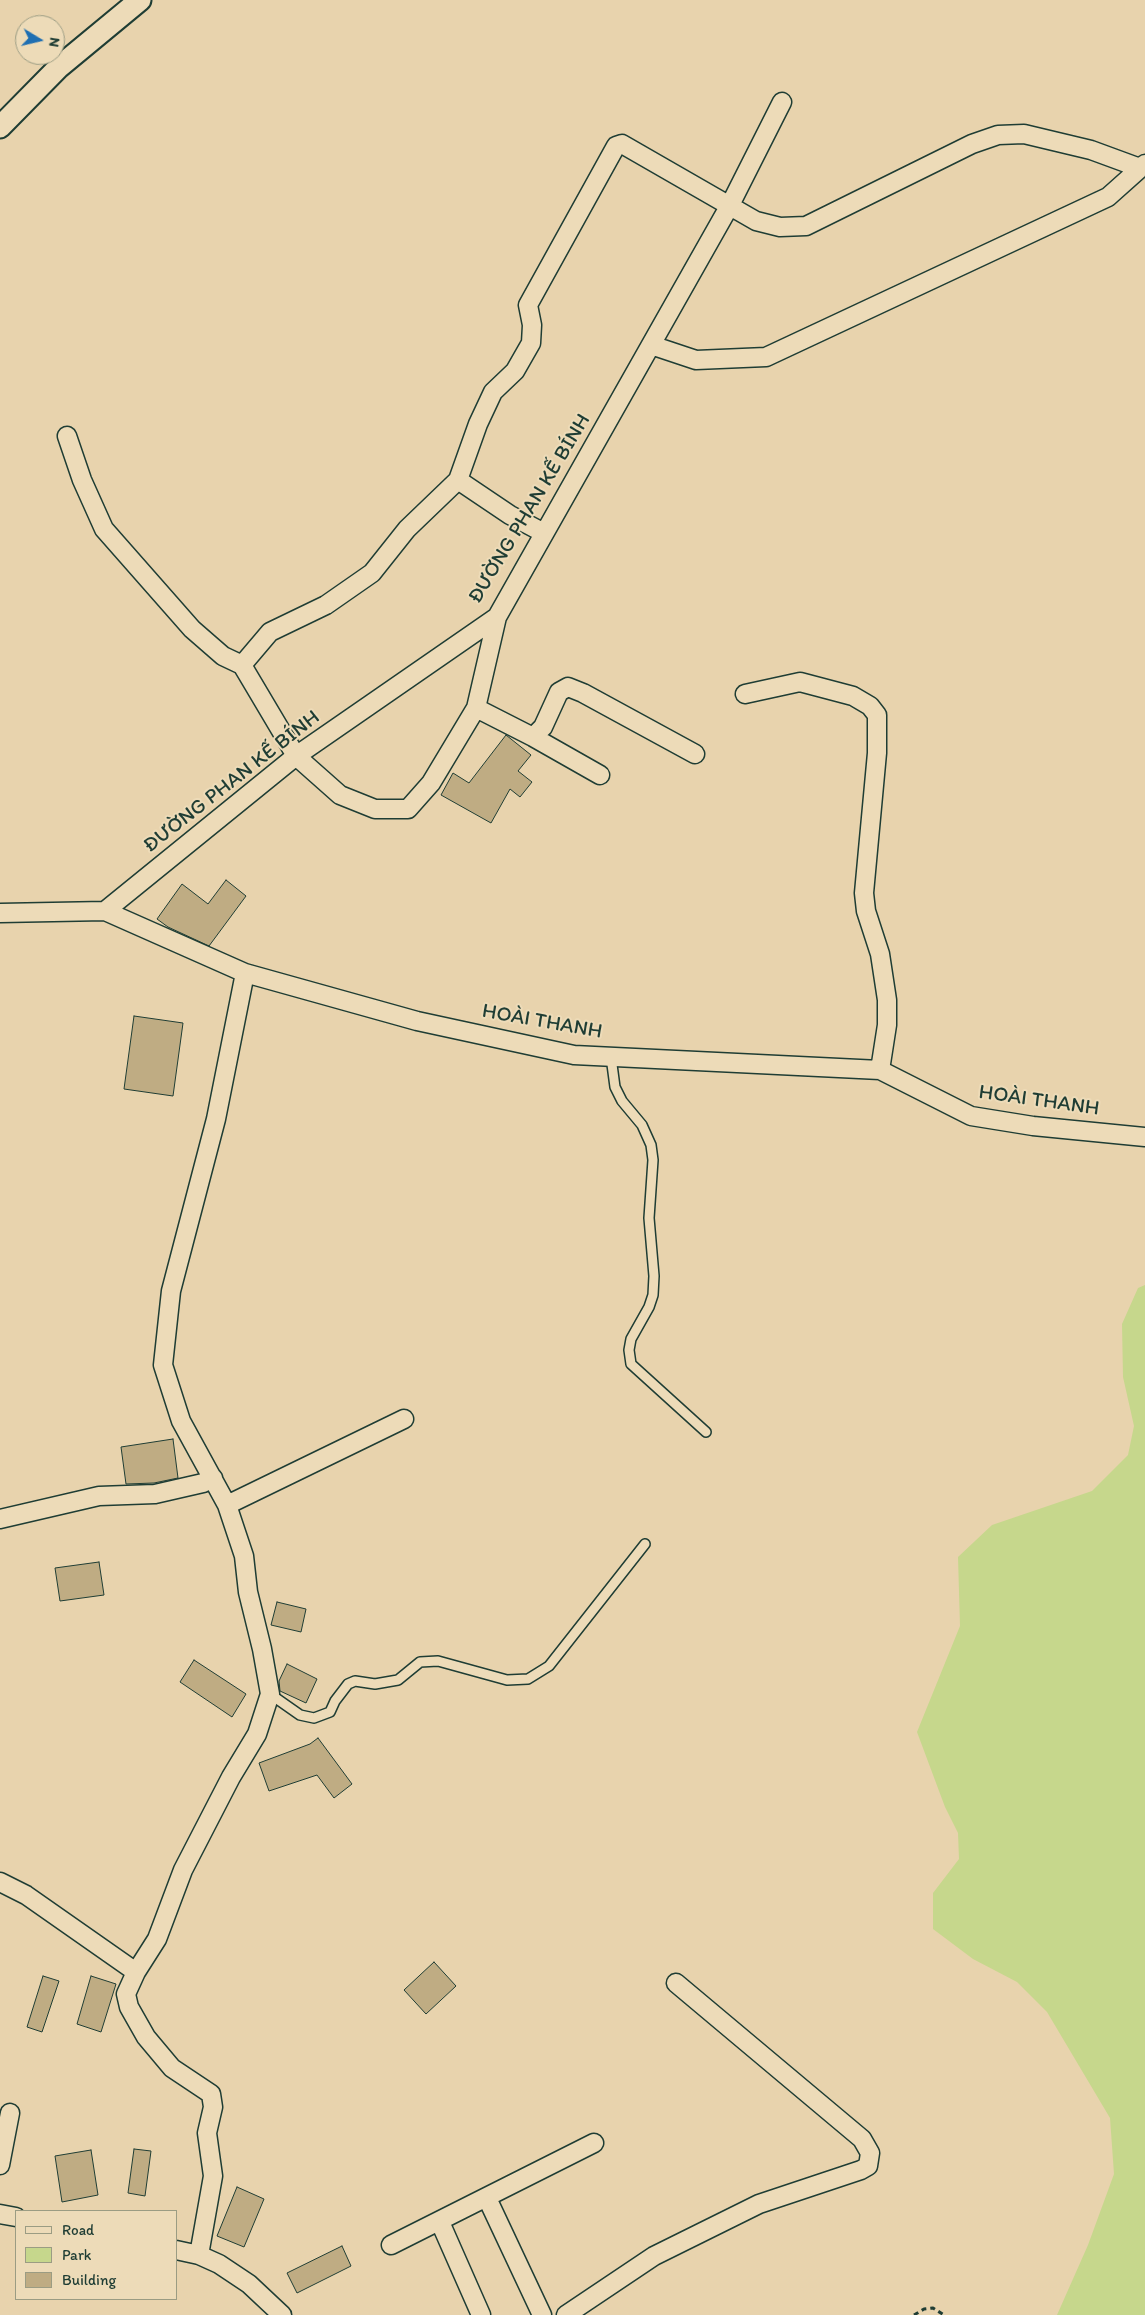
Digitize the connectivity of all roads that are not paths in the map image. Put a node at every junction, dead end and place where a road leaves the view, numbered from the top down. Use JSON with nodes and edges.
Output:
{"nodes":[{"id":1,"x":140,"y":0,"type":"edge"},
{"id":2,"x":782,"y":102,"type":"dead end"},
{"id":3,"x":0,"y":127,"type":"edge"},
{"id":4,"x":1143,"y":166,"type":"edge"},
{"id":5,"x":730,"y":205,"type":"junction"},
{"id":6,"x":651,"y":345,"type":"junction"},
{"id":7,"x":67,"y":436,"type":"dead end"},
{"id":8,"x":458,"y":480,"type":"junction"},
{"id":9,"x":544,"y":533,"type":"junction"},
{"id":10,"x":496,"y":617,"type":"junction"},
{"id":11,"x":242,"y":665,"type":"junction"},
{"id":12,"x":745,"y":694,"type":"dead end"},
{"id":13,"x":476,"y":708,"type":"junction"},
{"id":14,"x":533,"y":737,"type":"junction"},
{"id":15,"x":695,"y":754,"type":"dead end"},
{"id":16,"x":296,"y":756,"type":"junction"},
{"id":17,"x":600,"y":775,"type":"dead end"},
{"id":18,"x":105,"y":911,"type":"junction"},
{"id":19,"x":0,"y":913,"type":"edge"},
{"id":20,"x":245,"y":973,"type":"junction"},
{"id":21,"x":611,"y":1057,"type":"junction"},
{"id":22,"x":880,"y":1070,"type":"junction"},
{"id":23,"x":1145,"y":1137,"type":"edge"},
{"id":24,"x":404,"y":1419,"type":"dead end"},
{"id":25,"x":706,"y":1432,"type":"dead end"},
{"id":26,"x":213,"y":1478,"type":"junction"},
{"id":27,"x":227,"y":1505,"type":"junction"},
{"id":28,"x":0,"y":1519,"type":"edge"},
{"id":29,"x":645,"y":1544,"type":"dead end"},
{"id":30,"x":270,"y":1694,"type":"junction"},
{"id":31,"x":0,"y":1882,"type":"edge"},
{"id":32,"x":136,"y":1972,"type":"junction"},
{"id":33,"x":676,"y":1983,"type":"dead end"},
{"id":34,"x":10,"y":2113,"type":"dead end"},
{"id":35,"x":594,"y":2143,"type":"dead end"},
{"id":36,"x":0,"y":2165,"type":"edge"},
{"id":37,"x":487,"y":2198,"type":"junction"},
{"id":38,"x":0,"y":2214,"type":"edge"},
{"id":39,"x":15,"y":2217,"type":"edge"},
{"id":40,"x":440,"y":2222,"type":"junction"},
{"id":41,"x":392,"y":2246,"type":"dead end"},
{"id":42,"x":178,"y":2250,"type":"edge"},
{"id":43,"x":199,"y":2255,"type":"junction"},
{"id":44,"x":282,"y":2315,"type":"edge"},
{"id":45,"x":481,"y":2315,"type":"edge"},
{"id":46,"x":542,"y":2315,"type":"edge"},
{"id":47,"x":566,"y":2315,"type":"edge"}],
"edges":[{"from":1,"to":3,"type":"street"},
{"from":2,"to":5,"type":"street","name":"ĐƯỜNG PHAN KẾ BÍNH"},
{"from":4,"to":5,"type":"street"},
{"from":4,"to":6,"type":"street"},
{"from":5,"to":6,"type":"street","name":"ĐƯỜNG PHAN KẾ BÍNH"},
{"from":5,"to":8,"type":"street"},
{"from":6,"to":9,"type":"street","name":"ĐƯỜNG PHAN KẾ BÍNH"},
{"from":7,"to":11,"type":"street"},
{"from":8,"to":9,"type":"street"},
{"from":8,"to":11,"type":"street"},
{"from":9,"to":10,"type":"street","name":"ĐƯỜNG PHAN KẾ BÍNH"},
{"from":10,"to":13,"type":"street"},
{"from":10,"to":16,"type":"street","name":"ĐƯỜNG PHAN KẾ BÍNH"},
{"from":11,"to":16,"type":"street"},
{"from":12,"to":22,"type":"street"},
{"from":13,"to":14,"type":"street"},
{"from":13,"to":16,"type":"street"},
{"from":14,"to":15,"type":"street"},
{"from":14,"to":17,"type":"street"},
{"from":16,"to":18,"type":"street","name":"ĐƯỜNG PHAN KẾ BÍNH"},
{"from":18,"to":19,"type":"street","name":"HOÀI THANH"},
{"from":18,"to":20,"type":"street","name":"HOÀI THANH"},
{"from":20,"to":21,"type":"street","name":"HOÀI THANH"},
{"from":20,"to":26,"type":"street"},
{"from":21,"to":22,"type":"street","name":"HOÀI THANH"},
{"from":21,"to":25,"type":"lane"},
{"from":22,"to":23,"type":"street","name":"HOÀI THANH"},
{"from":24,"to":27,"type":"street"},
{"from":26,"to":27,"type":"street"},
{"from":26,"to":28,"type":"street"},
{"from":27,"to":30,"type":"street"},
{"from":29,"to":30,"type":"lane"},
{"from":30,"to":32,"type":"street"},
{"from":31,"to":32,"type":"street"},
{"from":32,"to":43,"type":"street"},
{"from":33,"to":47,"type":"street"},
{"from":34,"to":36,"type":"street"},
{"from":35,"to":37,"type":"street"},
{"from":37,"to":40,"type":"street"},
{"from":37,"to":46,"type":"street"},
{"from":38,"to":39,"type":"street"},
{"from":40,"to":41,"type":"street"},
{"from":40,"to":45,"type":"street"},
{"from":42,"to":43,"type":"street"},
{"from":43,"to":44,"type":"street"}]}
